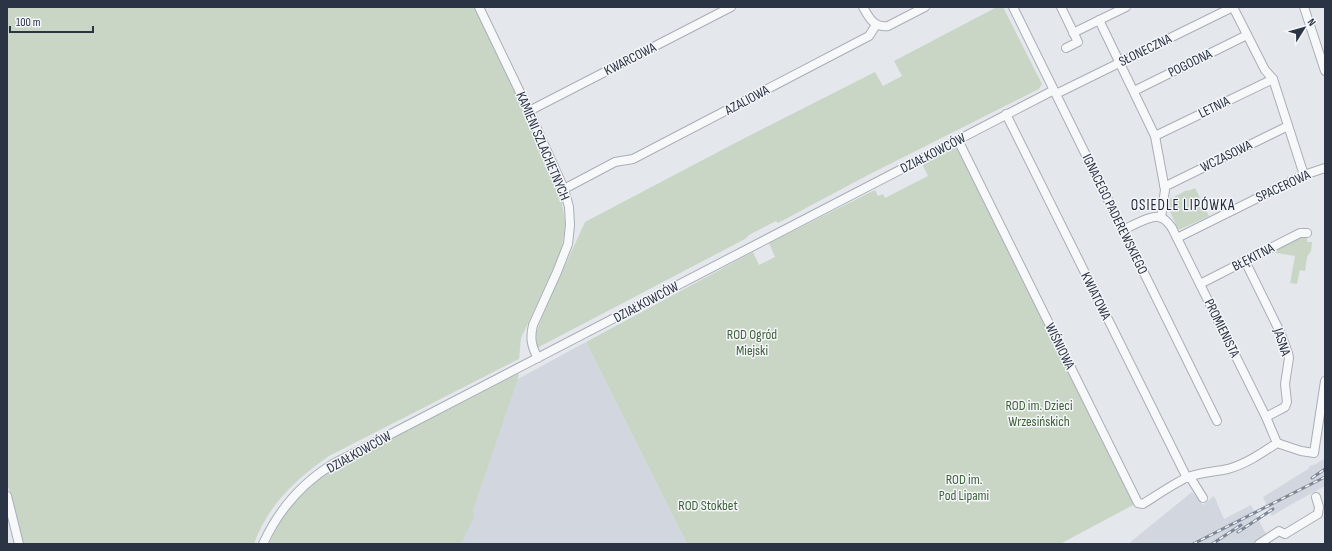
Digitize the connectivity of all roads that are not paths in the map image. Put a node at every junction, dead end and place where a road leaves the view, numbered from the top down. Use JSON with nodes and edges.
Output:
{"nodes":[{"id":1,"x":479,"y":7,"type":"edge"},
{"id":2,"x":731,"y":7,"type":"edge"},
{"id":3,"x":863,"y":7,"type":"edge"},
{"id":4,"x":925,"y":7,"type":"edge"},
{"id":5,"x":1013,"y":7,"type":"edge"},
{"id":6,"x":1061,"y":7,"type":"edge"},
{"id":7,"x":1126,"y":7,"type":"edge"},
{"id":8,"x":1233,"y":7,"type":"edge"},
{"id":9,"x":1304,"y":7,"type":"edge"},
{"id":10,"x":1100,"y":20,"type":"junction"},
{"id":11,"x":876,"y":25,"type":"junction"},
{"id":12,"x":1073,"y":32,"type":"junction"},
{"id":13,"x":1247,"y":35,"type":"junction"},
{"id":14,"x":1066,"y":48,"type":"dead end"},
{"id":15,"x":1120,"y":62,"type":"junction"},
{"id":16,"x":1325,"y":71,"type":"edge"},
{"id":17,"x":1272,"y":79,"type":"junction"},
{"id":18,"x":1134,"y":90,"type":"junction"},
{"id":19,"x":1055,"y":92,"type":"junction"},
{"id":20,"x":529,"y":111,"type":"junction"},
{"id":21,"x":1006,"y":114,"type":"junction"},
{"id":22,"x":1288,"y":126,"type":"junction"},
{"id":23,"x":1156,"y":136,"type":"junction"},
{"id":24,"x":958,"y":140,"type":"junction"},
{"id":25,"x":1325,"y":168,"type":"edge"},
{"id":26,"x":1304,"y":175,"type":"junction"},
{"id":27,"x":1164,"y":185,"type":"junction"},
{"id":28,"x":564,"y":189,"type":"junction"},
{"id":29,"x":1161,"y":218,"type":"junction"},
{"id":30,"x":1123,"y":230,"type":"junction"},
{"id":31,"x":1307,"y":233,"type":"dead end"},
{"id":32,"x":1177,"y":238,"type":"junction"},
{"id":33,"x":1245,"y":261,"type":"junction"},
{"id":34,"x":1200,"y":284,"type":"junction"},
{"id":35,"x":538,"y":358,"type":"junction"},
{"id":36,"x":1325,"y":381,"type":"edge"},
{"id":37,"x":1266,"y":417,"type":"junction"},
{"id":38,"x":1217,"y":421,"type":"dead end"},
{"id":39,"x":1277,"y":443,"type":"junction"},
{"id":40,"x":1188,"y":477,"type":"junction"},
{"id":41,"x":7,"y":496,"type":"edge"},
{"id":42,"x":1316,"y":497,"type":"dead end"},
{"id":43,"x":1203,"y":498,"type":"dead end"},
{"id":44,"x":19,"y":544,"type":"edge"},
{"id":45,"x":263,"y":544,"type":"edge"},
{"id":46,"x":1259,"y":544,"type":"edge"}],
"edges":[{"from":1,"to":20,"type":"street","name":"KAMIENI SZLACHETNYCH"},
{"from":2,"to":20,"type":"street","name":"KWARCOWA"},
{"from":3,"to":11,"type":"street"},
{"from":4,"to":11,"type":"street"},
{"from":5,"to":19,"type":"street","name":"IGNACEGO PADEREWSKIEGO"},
{"from":6,"to":12,"type":"street"},
{"from":7,"to":10,"type":"street"},
{"from":8,"to":13,"type":"street"},
{"from":8,"to":15,"type":"street","name":"SŁONECZNA"},
{"from":9,"to":16,"type":"street"},
{"from":10,"to":12,"type":"street"},
{"from":10,"to":15,"type":"street"},
{"from":11,"to":28,"type":"street","name":"AZALIOWA"},
{"from":12,"to":14,"type":"street"},
{"from":13,"to":17,"type":"street"},
{"from":13,"to":18,"type":"street","name":"POGODNA"},
{"from":15,"to":18,"type":"street"},
{"from":15,"to":19,"type":"street","name":"SŁONECZNA"},
{"from":17,"to":22,"type":"street"},
{"from":17,"to":23,"type":"street","name":"LETNIA"},
{"from":18,"to":23,"type":"street"},
{"from":19,"to":21,"type":"street","name":"DZIAŁKOWCÓW"},
{"from":19,"to":30,"type":"street","name":"IGNACEGO PADEREWSKIEGO"},
{"from":20,"to":28,"type":"street","name":"KAMIENI SZLACHETNYCH"},
{"from":21,"to":24,"type":"street","name":"DZIAŁKOWCÓW"},
{"from":21,"to":40,"type":"street","name":"KWIATOWA"},
{"from":22,"to":26,"type":"street"},
{"from":22,"to":27,"type":"street","name":"WCZASOWA"},
{"from":23,"to":27,"type":"street"},
{"from":24,"to":35,"type":"street","name":"DZIAŁKOWCÓW"},
{"from":24,"to":40,"type":"street","name":"WIŚNIOWA"},
{"from":25,"to":26,"type":"street","name":"SPACEROWA"},
{"from":26,"to":32,"type":"street","name":"SPACEROWA"},
{"from":27,"to":29,"type":"street"},
{"from":28,"to":35,"type":"street","name":"KAMIENI SZLACHETNYCH"},
{"from":29,"to":30,"type":"street"},
{"from":29,"to":32,"type":"street","name":"PROMIENISTA"},
{"from":30,"to":38,"type":"street","name":"IGNACEGO PADEREWSKIEGO"},
{"from":31,"to":33,"type":"street","name":"BŁĘKITNA"},
{"from":32,"to":34,"type":"street","name":"PROMIENISTA"},
{"from":33,"to":34,"type":"street","name":"BŁĘKITNA"},
{"from":33,"to":37,"type":"street","name":"JASNA"},
{"from":34,"to":37,"type":"street","name":"PROMIENISTA"},
{"from":35,"to":45,"type":"street","name":"DZIAŁKOWCÓW"},
{"from":36,"to":39,"type":"street"},
{"from":37,"to":39,"type":"street","name":"PROMIENISTA"},
{"from":39,"to":40,"type":"street"},
{"from":40,"to":43,"type":"street","name":"KWIATOWA"},
{"from":41,"to":44,"type":"street"},
{"from":42,"to":46,"type":"street"}]}
